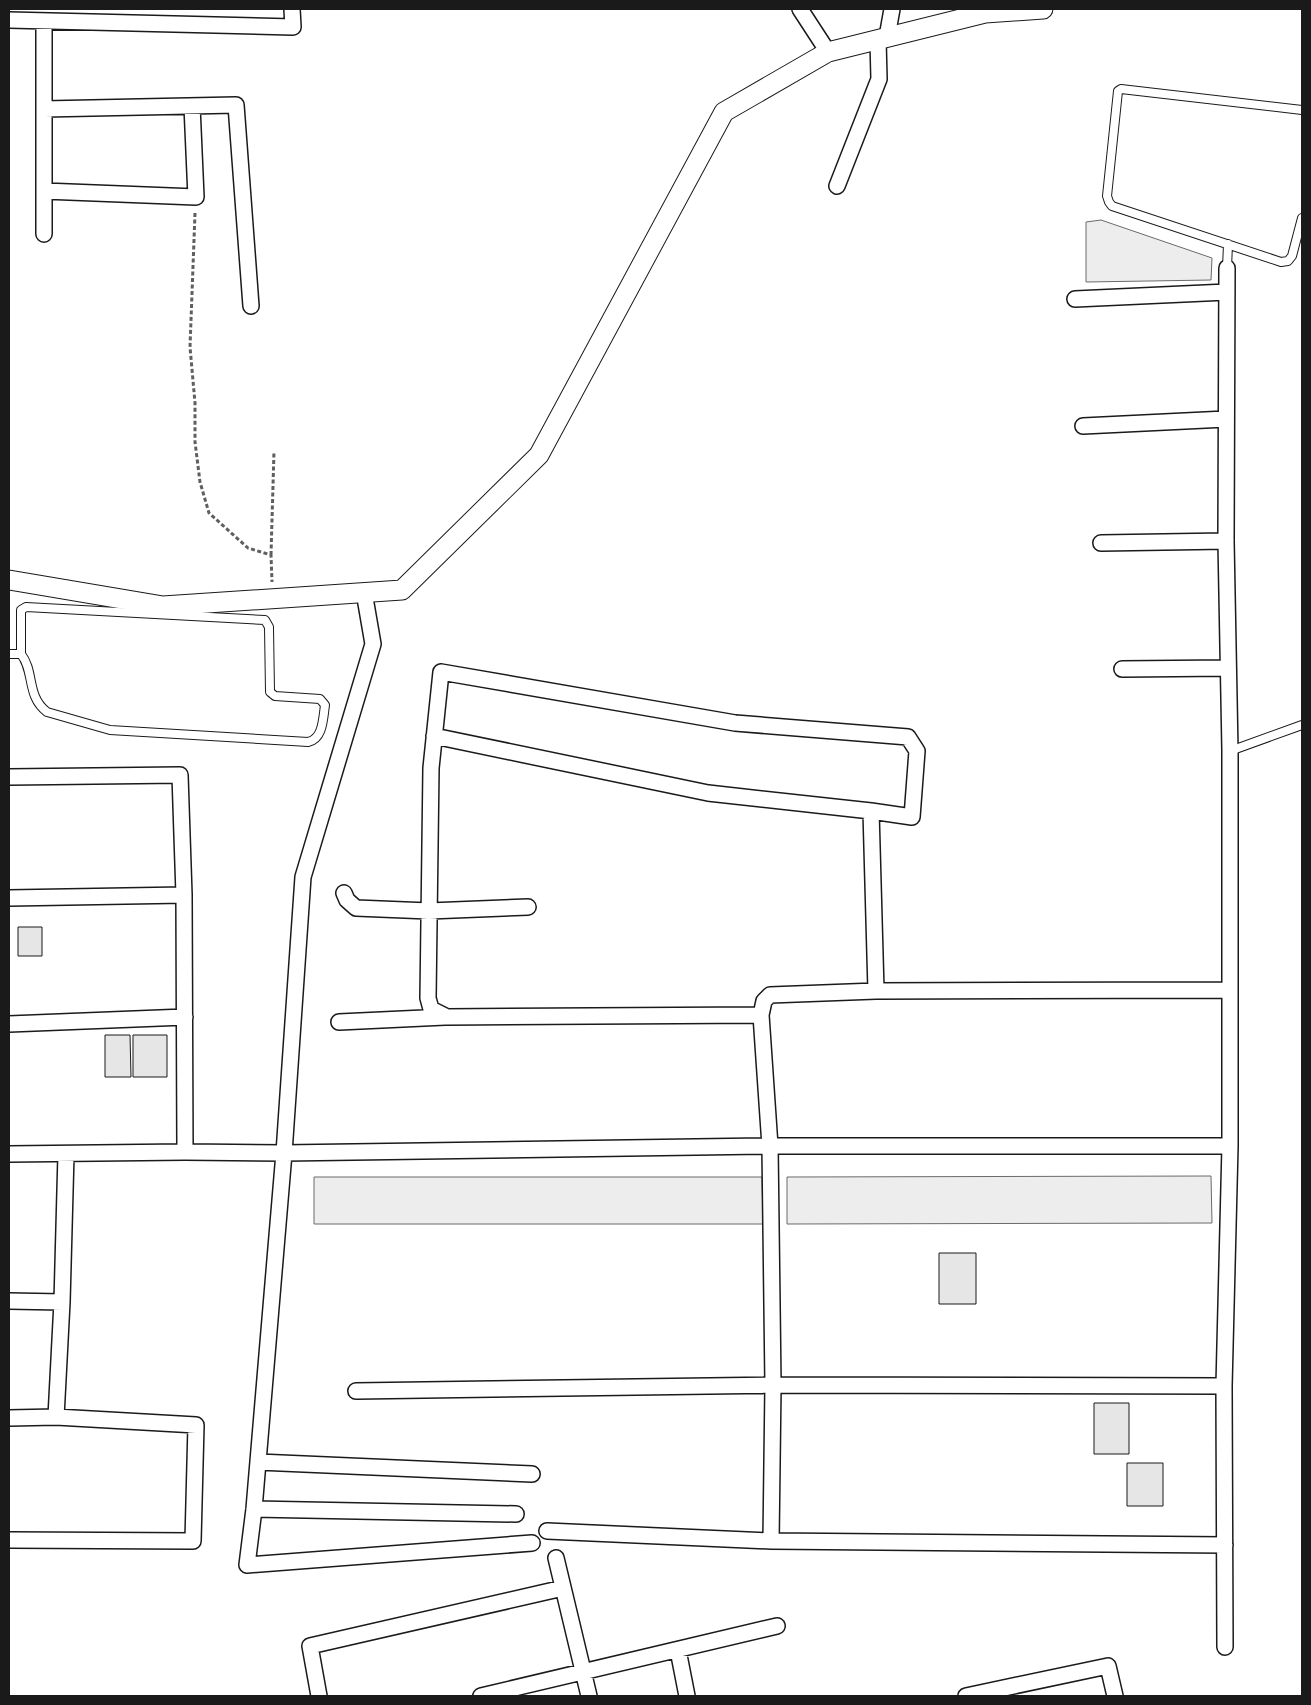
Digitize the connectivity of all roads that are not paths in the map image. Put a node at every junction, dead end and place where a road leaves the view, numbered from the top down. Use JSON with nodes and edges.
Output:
{"nodes":[{"id":1,"x":292,"y":9,"type":"edge"},
{"id":2,"x":800,"y":9,"type":"edge"},
{"id":3,"x":892,"y":9,"type":"edge"},
{"id":4,"x":1043,"y":9,"type":"edge"},
{"id":5,"x":985,"y":11,"type":"edge"},
{"id":6,"x":9,"y":20,"type":"edge"},
{"id":7,"x":44,"y":22,"type":"junction"},
{"id":8,"x":883,"y":38,"type":"junction"},
{"id":9,"x":828,"y":52,"type":"junction"},
{"id":10,"x":192,"y":106,"type":"junction"},
{"id":11,"x":44,"y":108,"type":"junction"},
{"id":12,"x":1302,"y":110,"type":"edge"},
{"id":13,"x":837,"y":186,"type":"dead end"},
{"id":14,"x":44,"y":191,"type":"junction"},
{"id":15,"x":1302,"y":218,"type":"edge"},
{"id":16,"x":44,"y":234,"type":"dead end"},
{"id":17,"x":1228,"y":244,"type":"junction"},
{"id":18,"x":1227,"y":268,"type":"joint"},
{"id":19,"x":1227,"y":292,"type":"junction"},
{"id":20,"x":1075,"y":299,"type":"dead end"},
{"id":21,"x":251,"y":306,"type":"dead end"},
{"id":22,"x":1226,"y":419,"type":"junction"},
{"id":23,"x":1083,"y":426,"type":"dead end"},
{"id":24,"x":1226,"y":540,"type":"junction"},
{"id":25,"x":1101,"y":543,"type":"dead end"},
{"id":26,"x":9,"y":580,"type":"edge"},
{"id":27,"x":364,"y":592,"type":"junction"},
{"id":28,"x":9,"y":654,"type":"edge"},
{"id":29,"x":21,"y":654,"type":"junction"},
{"id":30,"x":1228,"y":668,"type":"junction"},
{"id":31,"x":1122,"y":669,"type":"dead end"},
{"id":32,"x":1302,"y":725,"type":"edge"},
{"id":33,"x":434,"y":736,"type":"junction"},
{"id":34,"x":1230,"y":751,"type":"junction"},
{"id":35,"x":9,"y":777,"type":"edge"},
{"id":36,"x":871,"y":811,"type":"junction"},
{"id":37,"x":344,"y":893,"type":"dead end"},
{"id":38,"x":184,"y":895,"type":"junction"},
{"id":39,"x":9,"y":898,"type":"edge"},
{"id":40,"x":528,"y":907,"type":"dead end"},
{"id":41,"x":430,"y":911,"type":"junction"},
{"id":42,"x":1230,"y":990,"type":"junction"},
{"id":43,"x":876,"y":991,"type":"junction"},
{"id":44,"x":760,"y":1015,"type":"junction"},
{"id":45,"x":184,"y":1017,"type":"junction"},
{"id":46,"x":447,"y":1017,"type":"junction"},
{"id":47,"x":339,"y":1022,"type":"dead end"},
{"id":48,"x":9,"y":1024,"type":"edge"},
{"id":49,"x":770,"y":1146,"type":"junction"},
{"id":50,"x":1230,"y":1146,"type":"junction"},
{"id":51,"x":185,"y":1152,"type":"junction"},
{"id":52,"x":284,"y":1153,"type":"junction"},
{"id":53,"x":9,"y":1154,"type":"edge"},
{"id":54,"x":66,"y":1154,"type":"junction"},
{"id":55,"x":9,"y":1301,"type":"edge"},
{"id":56,"x":62,"y":1302,"type":"junction"},
{"id":57,"x":773,"y":1385,"type":"junction"},
{"id":58,"x":1224,"y":1386,"type":"junction"},
{"id":59,"x":356,"y":1391,"type":"dead end"},
{"id":60,"x":56,"y":1417,"type":"junction"},
{"id":61,"x":9,"y":1418,"type":"edge"},
{"id":62,"x":258,"y":1462,"type":"junction"},
{"id":63,"x":532,"y":1474,"type":"dead end"},
{"id":64,"x":254,"y":1509,"type":"junction"},
{"id":65,"x":516,"y":1514,"type":"dead end"},
{"id":66,"x":547,"y":1531,"type":"dead end"},
{"id":67,"x":9,"y":1540,"type":"edge"},
{"id":68,"x":771,"y":1541,"type":"junction"},
{"id":69,"x":532,"y":1543,"type":"dead end"},
{"id":70,"x":1225,"y":1545,"type":"junction"},
{"id":71,"x":556,"y":1558,"type":"dead end"},
{"id":72,"x":563,"y":1588,"type":"junction"},
{"id":73,"x":777,"y":1626,"type":"dead end"},
{"id":74,"x":1225,"y":1647,"type":"dead end"},
{"id":75,"x":678,"y":1650,"type":"junction"},
{"id":76,"x":584,"y":1671,"type":"junction"},
{"id":77,"x":319,"y":1696,"type":"edge"},
{"id":78,"x":480,"y":1696,"type":"edge"},
{"id":79,"x":590,"y":1696,"type":"edge"},
{"id":80,"x":687,"y":1696,"type":"edge"},
{"id":81,"x":966,"y":1696,"type":"edge"},
{"id":82,"x":1115,"y":1696,"type":"edge"}],
"edges":[{"from":1,"to":7,"type":"street"},
{"from":2,"to":9,"type":"street"},
{"from":3,"to":8,"type":"street"},
{"from":4,"to":5,"type":"street"},
{"from":5,"to":8,"type":"street"},
{"from":6,"to":7,"type":"street"},
{"from":7,"to":11,"type":"street"},
{"from":8,"to":9,"type":"street"},
{"from":8,"to":13,"type":"street"},
{"from":9,"to":27,"type":"street"},
{"from":10,"to":11,"type":"street"},
{"from":10,"to":14,"type":"street"},
{"from":10,"to":21,"type":"street"},
{"from":11,"to":14,"type":"street"},
{"from":12,"to":17,"type":"lane"},
{"from":14,"to":16,"type":"street"},
{"from":15,"to":17,"type":"lane"},
{"from":17,"to":18,"type":"lane"},
{"from":18,"to":19,"type":"street"},
{"from":19,"to":20,"type":"street"},
{"from":19,"to":22,"type":"street"},
{"from":22,"to":23,"type":"street"},
{"from":22,"to":24,"type":"street"},
{"from":24,"to":25,"type":"street"},
{"from":24,"to":30,"type":"street"},
{"from":26,"to":27,"type":"street"},
{"from":27,"to":52,"type":"street"},
{"from":28,"to":29,"type":"lane"},
{"from":29,"to":29,"type":"lane"},
{"from":30,"to":31,"type":"street"},
{"from":30,"to":34,"type":"street"},
{"from":32,"to":34,"type":"lane"},
{"from":33,"to":36,"type":"street"},
{"from":33,"to":36,"type":"street"},
{"from":33,"to":41,"type":"street"},
{"from":34,"to":42,"type":"street"},
{"from":35,"to":38,"type":"street"},
{"from":36,"to":43,"type":"street"},
{"from":37,"to":41,"type":"street"},
{"from":38,"to":39,"type":"street"},
{"from":38,"to":45,"type":"street"},
{"from":40,"to":41,"type":"street"},
{"from":41,"to":46,"type":"street"},
{"from":42,"to":43,"type":"street"},
{"from":42,"to":50,"type":"street"},
{"from":43,"to":44,"type":"street"},
{"from":44,"to":46,"type":"street"},
{"from":44,"to":49,"type":"street"},
{"from":45,"to":48,"type":"street"},
{"from":45,"to":51,"type":"street"},
{"from":46,"to":47,"type":"street"},
{"from":49,"to":50,"type":"street"},
{"from":49,"to":52,"type":"street"},
{"from":49,"to":57,"type":"street"},
{"from":50,"to":58,"type":"street"},
{"from":51,"to":52,"type":"street"},
{"from":51,"to":54,"type":"street"},
{"from":52,"to":62,"type":"street"},
{"from":53,"to":54,"type":"street"},
{"from":54,"to":56,"type":"street"},
{"from":55,"to":56,"type":"street"},
{"from":56,"to":60,"type":"street"},
{"from":57,"to":58,"type":"street"},
{"from":57,"to":59,"type":"street"},
{"from":57,"to":68,"type":"street"},
{"from":58,"to":70,"type":"street"},
{"from":60,"to":61,"type":"street"},
{"from":60,"to":67,"type":"street"},
{"from":62,"to":63,"type":"street"},
{"from":62,"to":64,"type":"street"},
{"from":64,"to":65,"type":"street"},
{"from":64,"to":69,"type":"street"},
{"from":66,"to":68,"type":"street"},
{"from":68,"to":70,"type":"street"},
{"from":70,"to":74,"type":"street"},
{"from":71,"to":72,"type":"street"},
{"from":72,"to":76,"type":"street"},
{"from":72,"to":77,"type":"street"},
{"from":73,"to":75,"type":"street"},
{"from":75,"to":76,"type":"street"},
{"from":75,"to":80,"type":"street"},
{"from":76,"to":78,"type":"street"},
{"from":76,"to":79,"type":"street"},
{"from":81,"to":82,"type":"street"}]}
